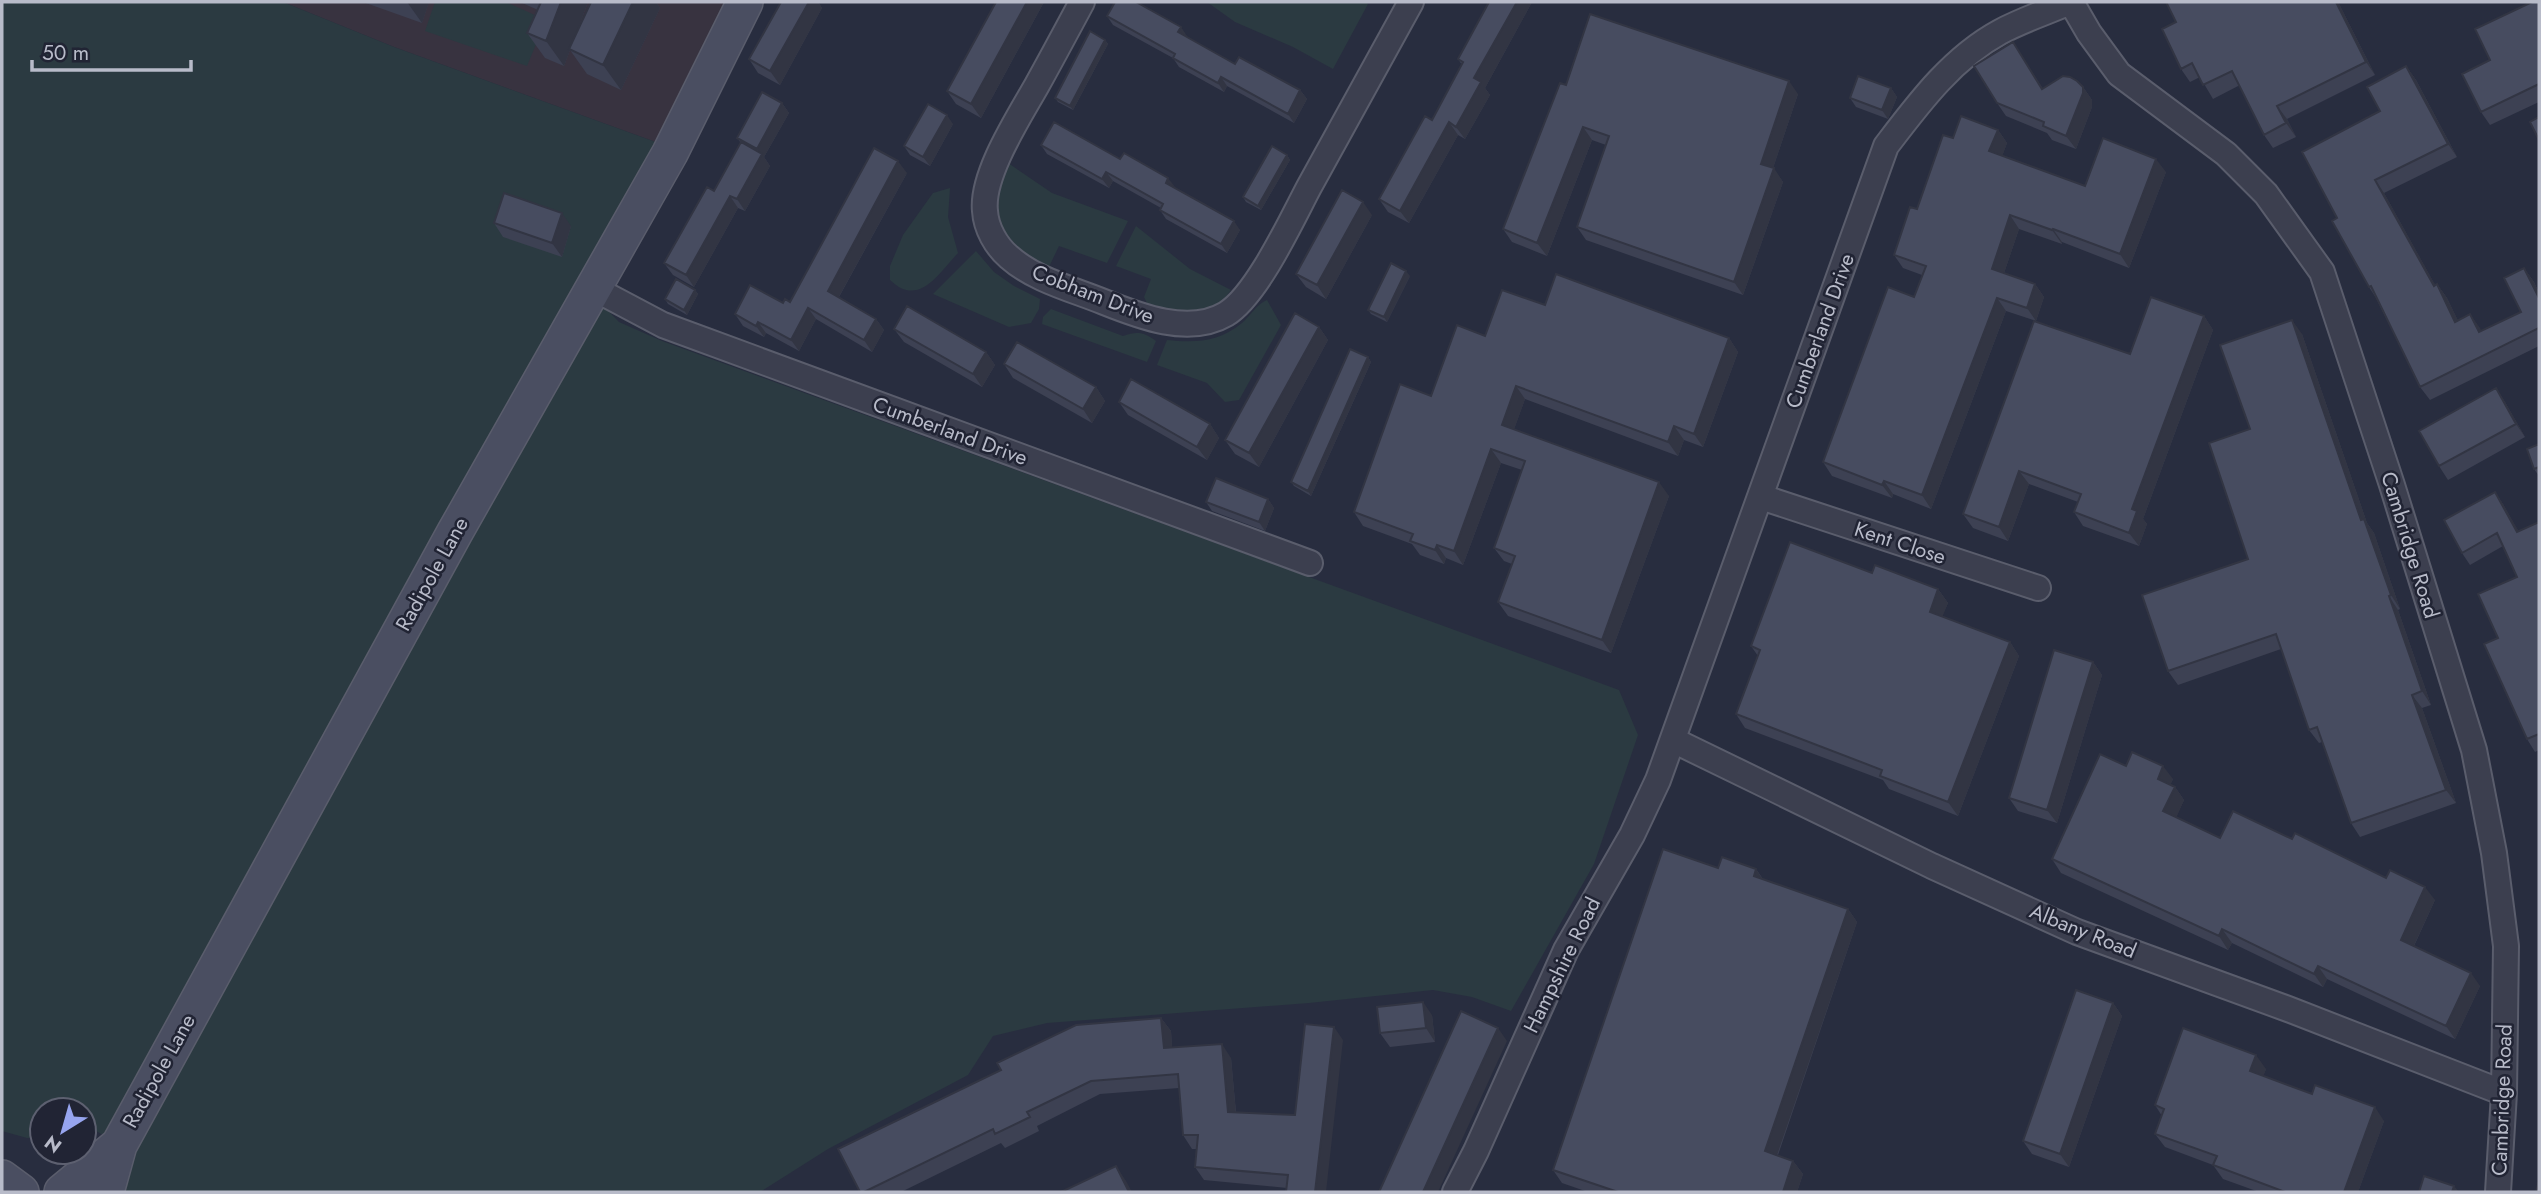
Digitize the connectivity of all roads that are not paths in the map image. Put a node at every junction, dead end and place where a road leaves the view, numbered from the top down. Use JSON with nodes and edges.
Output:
{"nodes":[{"id":1,"x":745,"y":2,"type":"edge"},
{"id":2,"x":1082,"y":2,"type":"edge"},
{"id":3,"x":1411,"y":2,"type":"edge"},
{"id":4,"x":2070,"y":2,"type":"edge"},
{"id":5,"x":594,"y":289,"type":"junction"},
{"id":6,"x":1761,"y":497,"type":"junction"},
{"id":7,"x":1310,"y":564,"type":"dead end"},
{"id":8,"x":2038,"y":588,"type":"dead end"},
{"id":9,"x":1673,"y":740,"type":"junction"},
{"id":10,"x":2504,"y":1093,"type":"junction"},
{"id":11,"x":119,"y":1145,"type":"junction"},
{"id":12,"x":2,"y":1178,"type":"edge"},
{"id":13,"x":20,"y":1192,"type":"edge"},
{"id":14,"x":62,"y":1192,"type":"edge"},
{"id":15,"x":106,"y":1192,"type":"edge"},
{"id":16,"x":1455,"y":1192,"type":"edge"},
{"id":17,"x":2498,"y":1192,"type":"edge"}],
"edges":[{"from":1,"to":5,"type":"main road","name":"Radipole Lane"},
{"from":2,"to":3,"type":"street","name":"Cobham Drive"},
{"from":4,"to":6,"type":"street","name":"Cumberland Drive"},
{"from":4,"to":10,"type":"street","name":"Cambridge Road"},
{"from":5,"to":7,"type":"street","name":"Cumberland Drive"},
{"from":5,"to":11,"type":"main road","name":"Radipole Lane"},
{"from":6,"to":8,"type":"street","name":"Kent Close"},
{"from":6,"to":9,"type":"street","name":"Cumberland Drive"},
{"from":9,"to":10,"type":"street","name":"Albany Road"},
{"from":9,"to":16,"type":"street","name":"Hampshire Road"},
{"from":10,"to":17,"type":"street","name":"Cambridge Road"},
{"from":11,"to":14,"type":"main road","name":"Radipole Lane"},
{"from":11,"to":15,"type":"main road","name":"Radipole Lane"},
{"from":12,"to":13,"type":"main road"}]}
